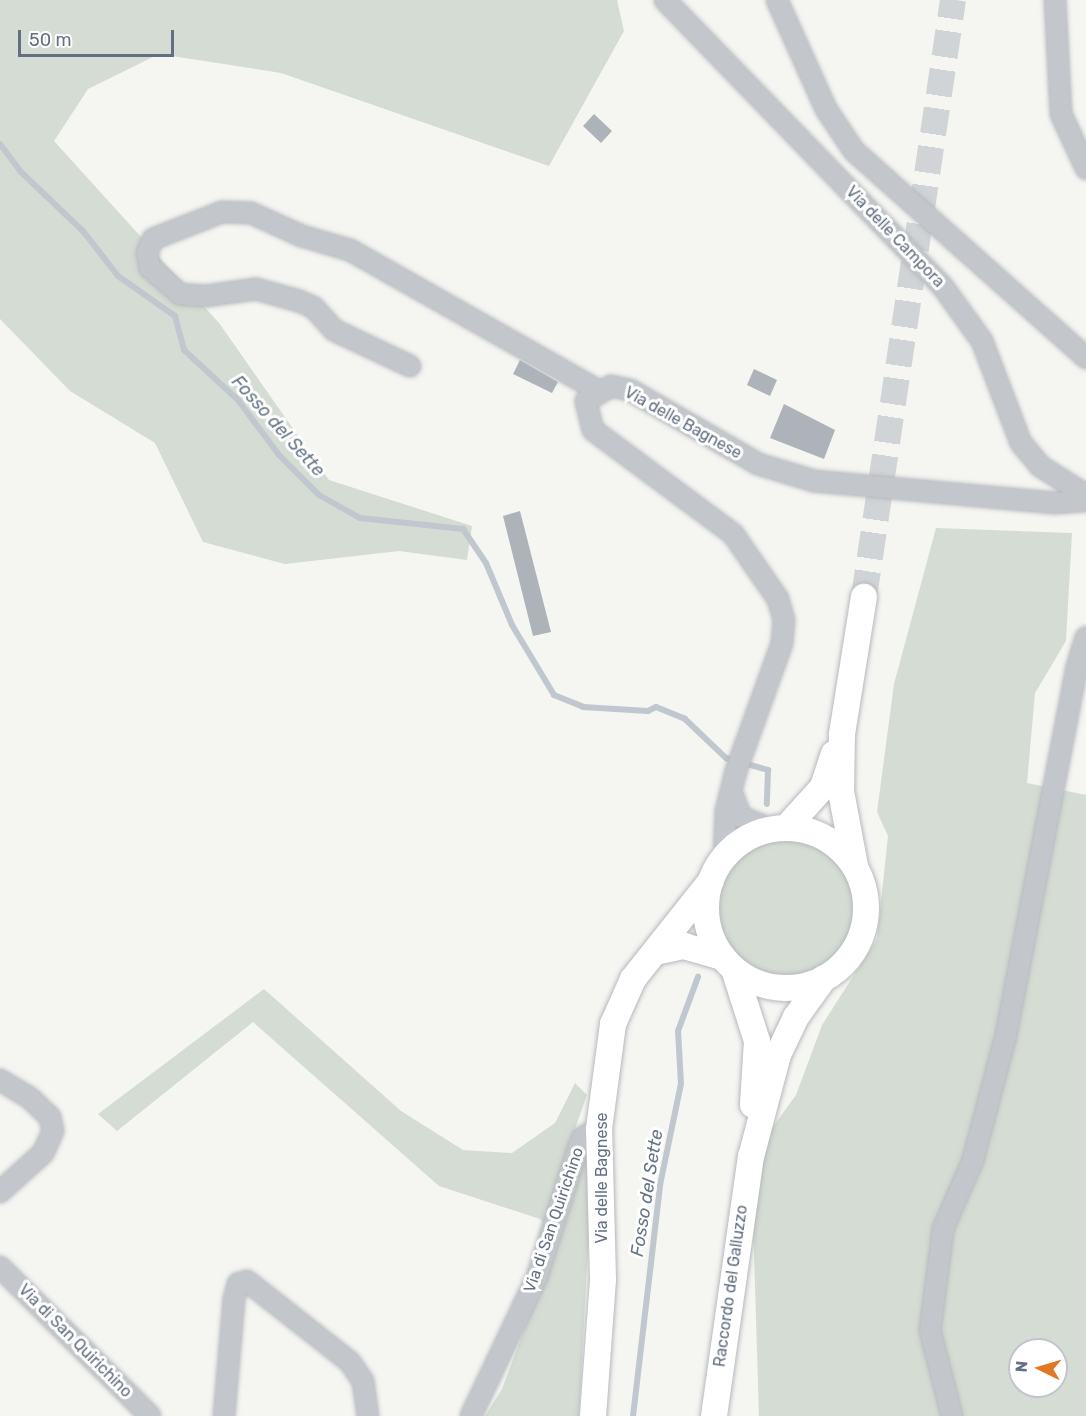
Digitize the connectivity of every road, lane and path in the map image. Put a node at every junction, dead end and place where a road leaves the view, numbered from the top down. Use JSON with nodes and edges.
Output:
{"nodes":[{"id":1,"x":664,"y":0,"type":"edge"},
{"id":2,"x":777,"y":0,"type":"edge"},
{"id":3,"x":1055,"y":0,"type":"edge"},
{"id":4,"x":1081,"y":160,"type":"edge"},
{"id":5,"x":1086,"y":358,"type":"edge"},
{"id":6,"x":410,"y":366,"type":"dead end"},
{"id":7,"x":599,"y":391,"type":"junction"},
{"id":8,"x":1086,"y":495,"type":"edge"},
{"id":9,"x":1086,"y":501,"type":"edge"},
{"id":10,"x":864,"y":597,"type":"tunnel mouth"},
{"id":11,"x":1086,"y":638,"type":"edge"},
{"id":12,"x":842,"y":734,"type":"junction"},
{"id":13,"x":731,"y":791,"type":"junction"},
{"id":14,"x":778,"y":828,"type":"junction"},
{"id":15,"x":724,"y":856,"type":"junction"},
{"id":16,"x":856,"y":870,"type":"junction"},
{"id":17,"x":711,"y":881,"type":"junction"},
{"id":18,"x":655,"y":952,"type":"junction"},
{"id":19,"x":727,"y":962,"type":"junction"},
{"id":20,"x":824,"y":978,"type":"junction"},
{"id":21,"x":0,"y":1080,"type":"edge"},
{"id":22,"x":599,"y":1129,"type":"junction"},
{"id":23,"x":751,"y":1157,"type":"junction"},
{"id":24,"x":0,"y":1192,"type":"edge"},
{"id":25,"x":0,"y":1267,"type":"edge"},
{"id":26,"x":150,"y":1416,"type":"edge"},
{"id":27,"x":224,"y":1416,"type":"edge"},
{"id":28,"x":368,"y":1416,"type":"edge"},
{"id":29,"x":471,"y":1416,"type":"edge"},
{"id":30,"x":593,"y":1416,"type":"edge"},
{"id":31,"x":714,"y":1416,"type":"edge"},
{"id":32,"x":952,"y":1416,"type":"edge"}],
"edges":[{"from":1,"to":8,"type":"street","name":"Via delle Campora"},
{"from":2,"to":5,"type":"street"},
{"from":3,"to":4,"type":"street"},
{"from":6,"to":7,"type":"street"},
{"from":7,"to":9,"type":"street","name":"Via delle Bagnese"},
{"from":7,"to":13,"type":"street","name":"Via delle Bagnese"},
{"from":10,"to":12,"type":"main road"},
{"from":11,"to":32,"type":"street"},
{"from":12,"to":14,"type":"main road"},
{"from":12,"to":16,"type":"main road"},
{"from":13,"to":14,"type":"street"},
{"from":13,"to":15,"type":"street","name":"Via delle Bagnese"},
{"from":14,"to":15,"type":"main road"},
{"from":14,"to":16,"type":"main road"},
{"from":15,"to":17,"type":"main road"},
{"from":16,"to":20,"type":"main road"},
{"from":17,"to":18,"type":"main road","name":"Via delle Bagnese"},
{"from":17,"to":19,"type":"main road"},
{"from":18,"to":19,"type":"main road"},
{"from":18,"to":22,"type":"main road","name":"Via delle Bagnese"},
{"from":19,"to":20,"type":"main road"},
{"from":19,"to":23,"type":"main road","name":"Raccordo del Galluzzo"},
{"from":20,"to":23,"type":"main road","name":"Raccordo del Galluzzo"},
{"from":21,"to":24,"type":"street"},
{"from":22,"to":29,"type":"street","name":"Via di San Quirichino"},
{"from":22,"to":30,"type":"main road","name":"Via delle Bagnese"},
{"from":23,"to":31,"type":"main road","name":"Raccordo del Galluzzo"},
{"from":25,"to":26,"type":"street","name":"Via di San Quirichino"},
{"from":27,"to":28,"type":"street"}]}
